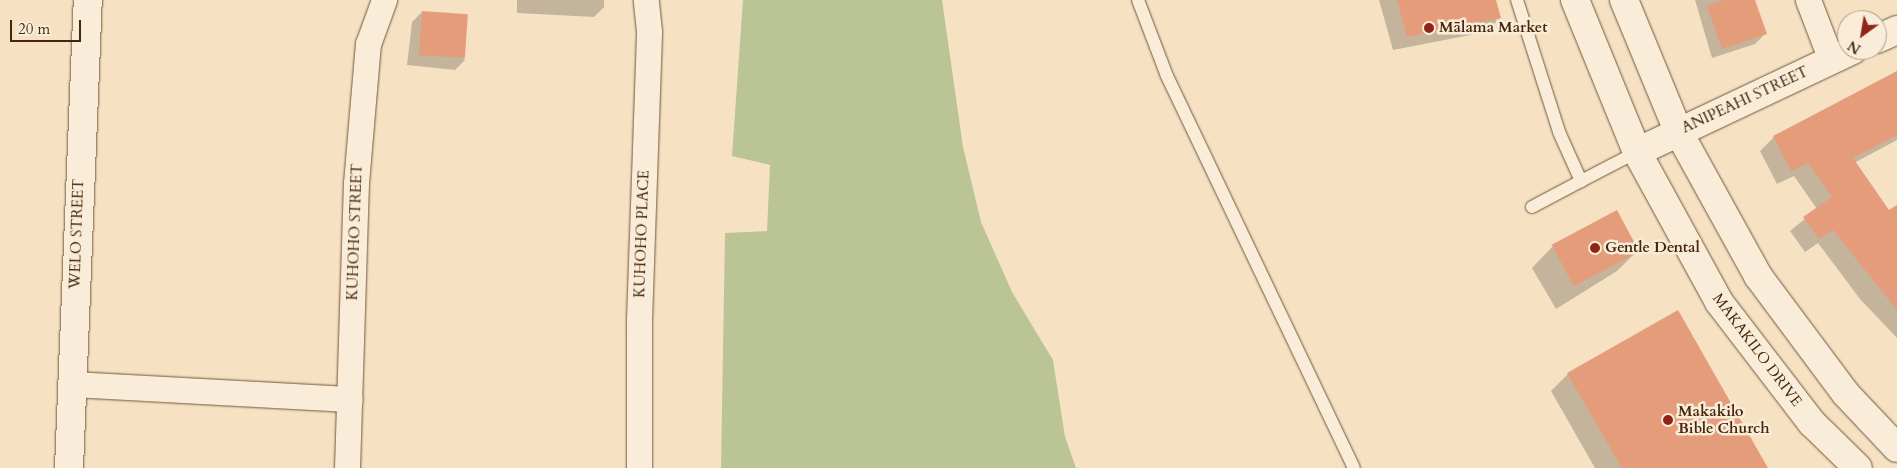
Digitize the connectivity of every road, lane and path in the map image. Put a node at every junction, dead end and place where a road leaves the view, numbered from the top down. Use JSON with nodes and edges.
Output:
{"nodes":[{"id":1,"x":88,"y":0,"type":"edge"},
{"id":2,"x":384,"y":0,"type":"edge"},
{"id":3,"x":646,"y":0,"type":"edge"},
{"id":4,"x":1138,"y":0,"type":"edge"},
{"id":5,"x":1517,"y":0,"type":"edge"},
{"id":6,"x":1575,"y":0,"type":"edge"},
{"id":7,"x":1624,"y":0,"type":"edge"},
{"id":8,"x":1808,"y":0,"type":"edge"},
{"id":9,"x":1837,"y":47,"type":"edge"},
{"id":10,"x":1837,"y":57,"type":"edge"},
{"id":11,"x":1678,"y":131,"type":"junction"},
{"id":12,"x":1637,"y":152,"type":"junction"},
{"id":13,"x":1582,"y":181,"type":"junction"},
{"id":14,"x":1532,"y":207,"type":"dead end"},
{"id":15,"x":71,"y":384,"type":"junction"},
{"id":16,"x":350,"y":399,"type":"junction"},
{"id":17,"x":1897,"y":448,"type":"edge"},
{"id":18,"x":69,"y":468,"type":"edge"},
{"id":19,"x":347,"y":468,"type":"edge"},
{"id":20,"x":639,"y":468,"type":"edge"},
{"id":21,"x":1354,"y":468,"type":"edge"},
{"id":22,"x":1858,"y":468,"type":"edge"}],
"edges":[{"from":1,"to":15,"type":"main road","name":"WELO STREET"},
{"from":2,"to":16,"type":"street","name":"KUHOHO STREET"},
{"from":3,"to":20,"type":"street","name":"KUHOHO PLACE"},
{"from":4,"to":21,"type":"lane"},
{"from":5,"to":13,"type":"lane"},
{"from":6,"to":12,"type":"main road","name":"MAKAKILO DRIVE"},
{"from":7,"to":11,"type":"main road"},
{"from":8,"to":9,"type":"street"},
{"from":10,"to":11,"type":"main road","name":"ANIPEAHI STREET"},
{"from":11,"to":12,"type":"main road","name":"ANIPEAHI STREET"},
{"from":11,"to":17,"type":"main road"},
{"from":12,"to":13,"type":"lane"},
{"from":12,"to":22,"type":"main road","name":"MAKAKILO DRIVE"},
{"from":13,"to":14,"type":"lane"},
{"from":15,"to":16,"type":"street"},
{"from":15,"to":18,"type":"main road","name":"WELO STREET"},
{"from":16,"to":19,"type":"street","name":"KUHOHO STREET"}]}
